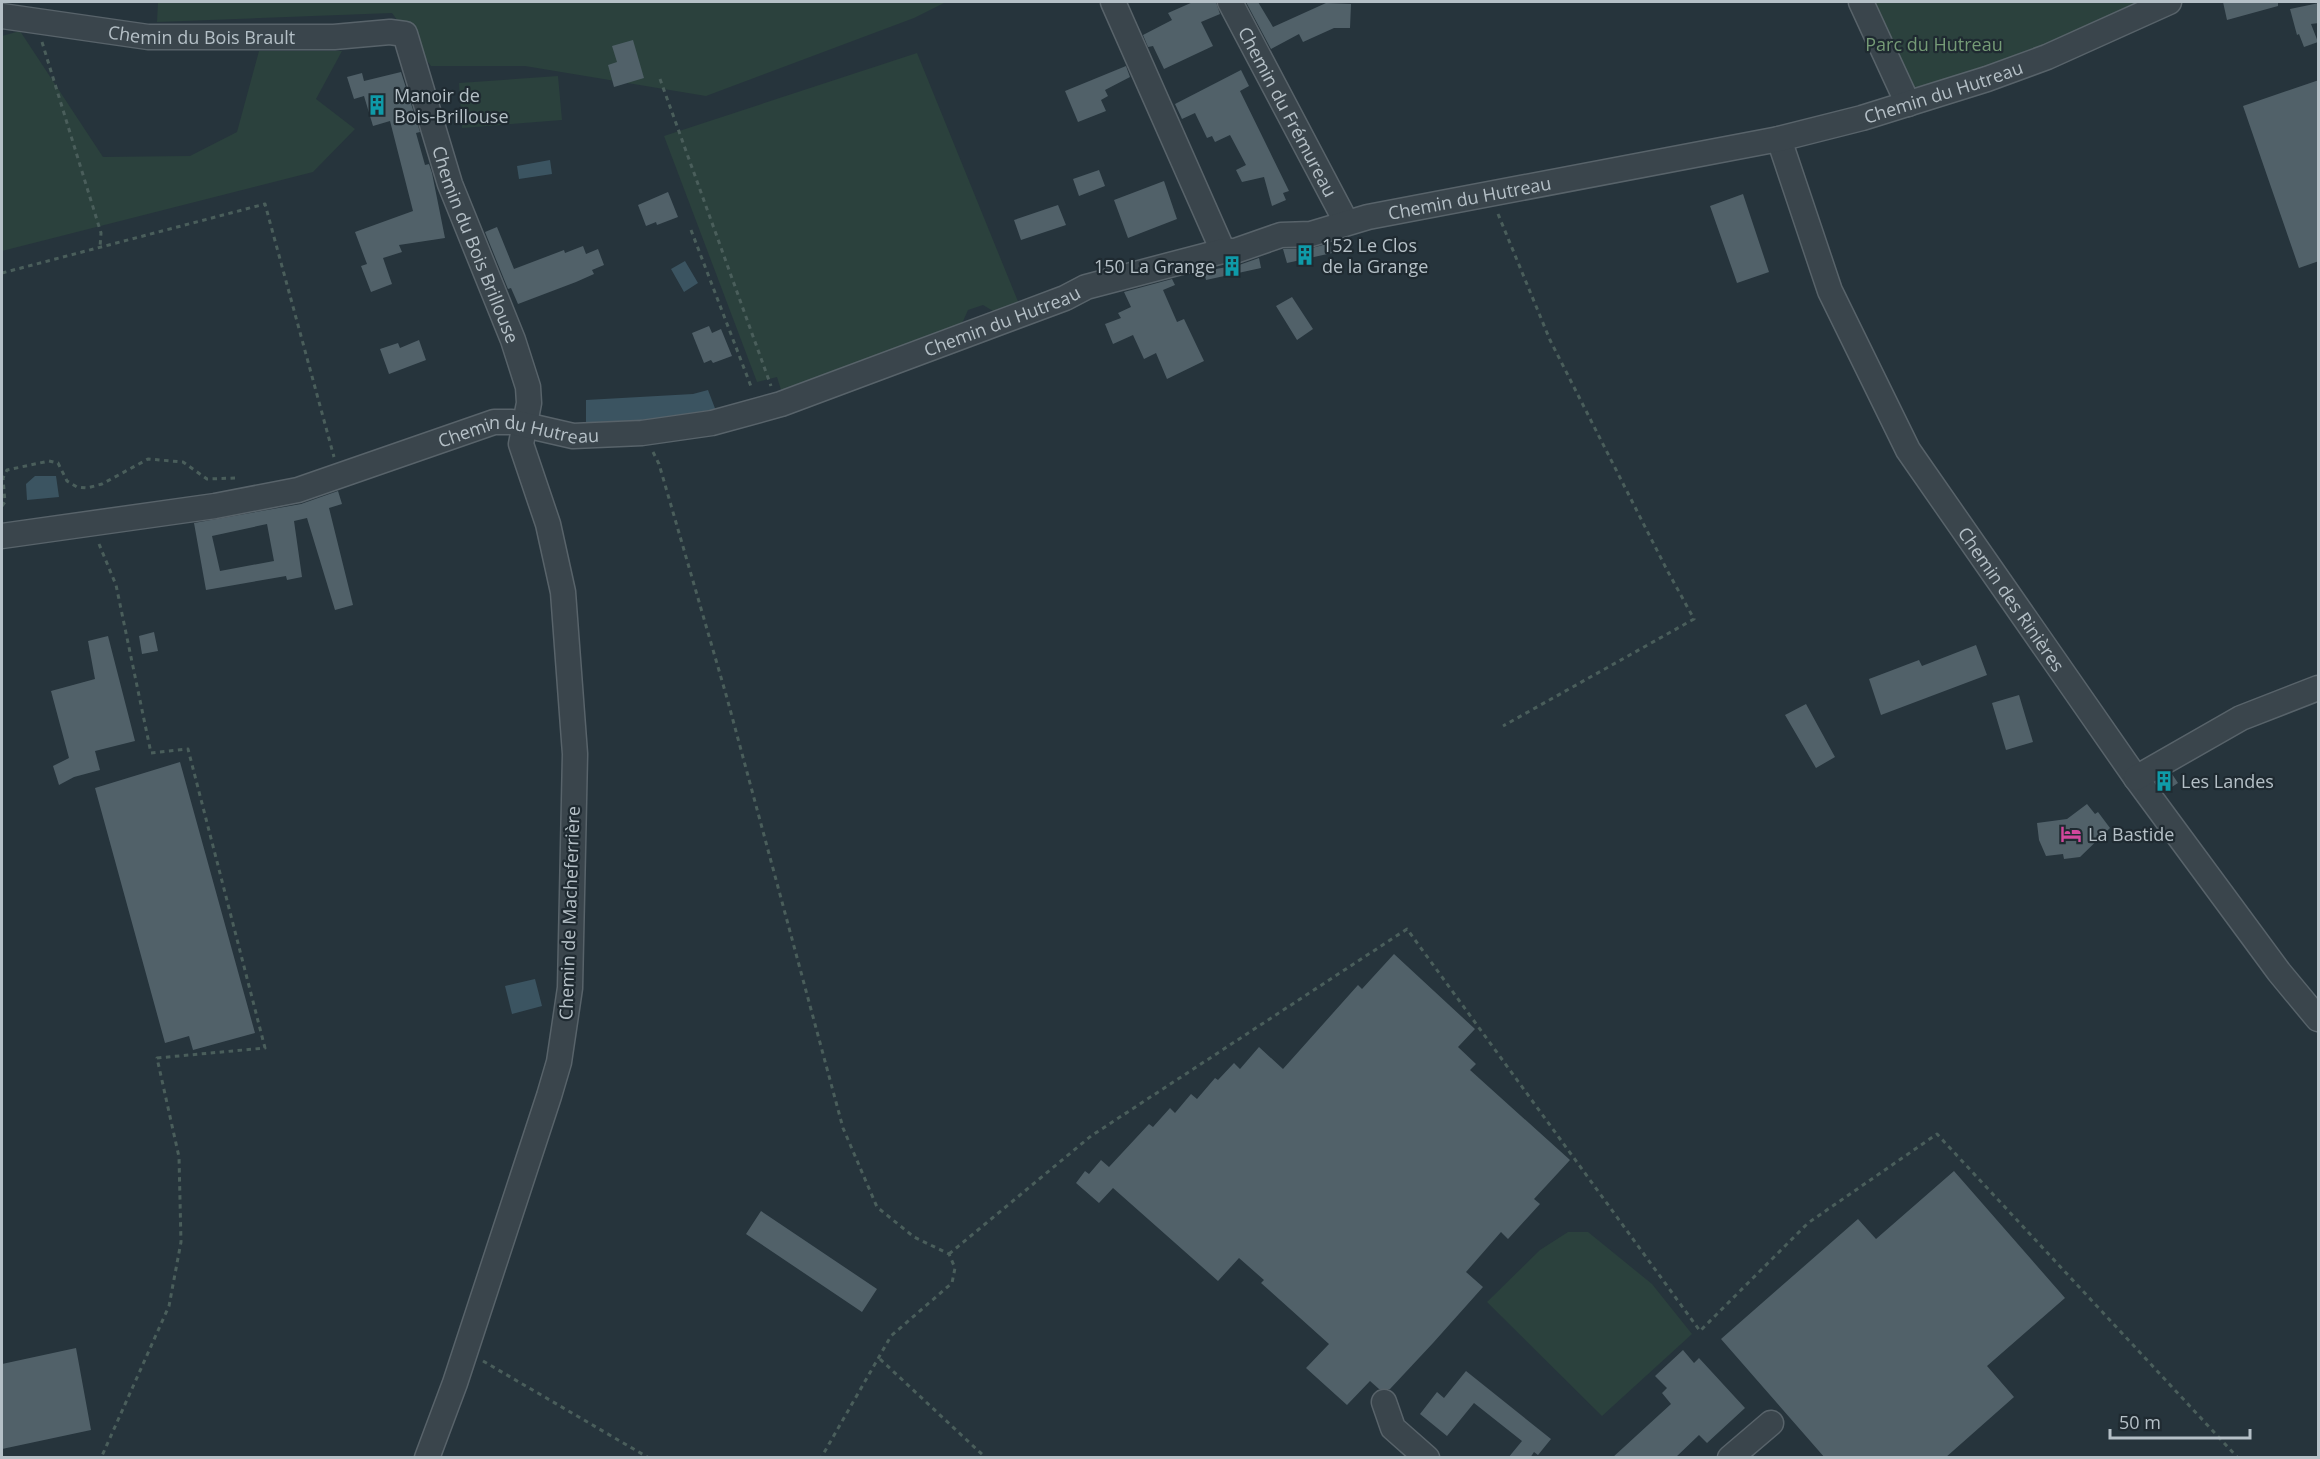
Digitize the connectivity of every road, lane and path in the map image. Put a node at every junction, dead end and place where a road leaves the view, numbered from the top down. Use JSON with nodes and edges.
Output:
{"nodes":[{"id":1,"x":1113,"y":2,"type":"edge"},
{"id":2,"x":1230,"y":2,"type":"edge"},
{"id":3,"x":1861,"y":2,"type":"edge"},
{"id":4,"x":2169,"y":2,"type":"edge"},
{"id":5,"x":2,"y":16,"type":"edge"},
{"id":6,"x":29,"y":20,"type":"junction"},
{"id":7,"x":402,"y":32,"type":"joint"},
{"id":8,"x":660,"y":79,"type":"dead end"},
{"id":9,"x":1908,"y":104,"type":"junction"},
{"id":10,"x":1779,"y":138,"type":"junction"},
{"id":11,"x":1489,"y":193,"type":"junction"},
{"id":12,"x":1345,"y":223,"type":"junction"},
{"id":13,"x":691,"y":230,"type":"dead end"},
{"id":14,"x":100,"y":247,"type":"junction"},
{"id":15,"x":1223,"y":251,"type":"junction"},
{"id":16,"x":2,"y":273,"type":"edge"},
{"id":17,"x":769,"y":408,"type":"junction"},
{"id":18,"x":525,"y":425,"type":"junction"},
{"id":19,"x":642,"y":433,"type":"junction"},
{"id":20,"x":335,"y":460,"type":"dead end"},
{"id":21,"x":245,"y":477,"type":"dead end"},
{"id":22,"x":2,"y":506,"type":"edge"},
{"id":23,"x":90,"y":523,"type":"junction"},
{"id":24,"x":2,"y":536,"type":"edge"},
{"id":25,"x":2319,"y":688,"type":"edge"},
{"id":26,"x":1503,"y":726,"type":"dead end"},
{"id":27,"x":2136,"y":778,"type":"junction"},
{"id":28,"x":2319,"y":1018,"type":"edge"},
{"id":29,"x":950,"y":1254,"type":"junction"},
{"id":30,"x":466,"y":1351,"type":"junction"},
{"id":31,"x":879,"y":1359,"type":"junction"},
{"id":32,"x":1384,"y":1402,"type":"dead end"},
{"id":33,"x":1771,"y":1423,"type":"dead end"},
{"id":34,"x":1393,"y":1428,"type":"junction"},
{"id":35,"x":101,"y":1458,"type":"edge"},
{"id":36,"x":427,"y":1458,"type":"edge"},
{"id":37,"x":649,"y":1458,"type":"edge"},
{"id":38,"x":821,"y":1458,"type":"edge"},
{"id":39,"x":986,"y":1458,"type":"edge"},
{"id":40,"x":1398,"y":1458,"type":"edge"},
{"id":41,"x":1427,"y":1458,"type":"edge"},
{"id":42,"x":1730,"y":1458,"type":"edge"},
{"id":43,"x":2238,"y":1458,"type":"edge"}],
"edges":[{"from":1,"to":15,"type":"street"},
{"from":2,"to":12,"type":"street","name":"Chemin du Frémureau"},
{"from":3,"to":9,"type":"street"},
{"from":4,"to":9,"type":"street","name":"Chemin du Hutreau"},
{"from":5,"to":6,"type":"street","name":"Chemin du Bois Brault"},
{"from":6,"to":7,"type":"street","name":"Chemin du Bois Brault"},
{"from":6,"to":14,"type":"path"},
{"from":7,"to":18,"type":"street","name":"Chemin du Bois Brillouse"},
{"from":8,"to":17,"type":"path"},
{"from":9,"to":10,"type":"street","name":"Chemin du Hutreau"},
{"from":10,"to":11,"type":"street","name":"Chemin du Hutreau"},
{"from":10,"to":27,"type":"street","name":"Chemin des Rinières"},
{"from":11,"to":12,"type":"street","name":"Chemin du Hutreau"},
{"from":11,"to":26,"type":"path"},
{"from":12,"to":15,"type":"street","name":"Chemin du Hutreau"},
{"from":13,"to":17,"type":"path"},
{"from":14,"to":16,"type":"path"},
{"from":14,"to":20,"type":"path"},
{"from":15,"to":17,"type":"street","name":"Chemin du Hutreau"},
{"from":17,"to":19,"type":"street","name":"Chemin du Hutreau"},
{"from":18,"to":19,"type":"street","name":"Chemin du Hutreau"},
{"from":18,"to":23,"type":"street","name":"Chemin du Hutreau"},
{"from":18,"to":30,"type":"street","name":"Chemin de Macheferrière"},
{"from":19,"to":29,"type":"path"},
{"from":21,"to":22,"type":"path"},
{"from":23,"to":24,"type":"street","name":"Chemin du Hutreau"},
{"from":23,"to":35,"type":"path"},
{"from":25,"to":27,"type":"street"},
{"from":27,"to":28,"type":"street","name":"Chemin des Rinières"},
{"from":29,"to":31,"type":"path"},
{"from":29,"to":43,"type":"path"},
{"from":30,"to":36,"type":"street","name":"Chemin de Macheferrière"},
{"from":30,"to":37,"type":"path"},
{"from":31,"to":38,"type":"path"},
{"from":31,"to":39,"type":"path"},
{"from":32,"to":34,"type":"street"},
{"from":33,"to":42,"type":"street"},
{"from":34,"to":40,"type":"street"},
{"from":34,"to":41,"type":"street"}]}
